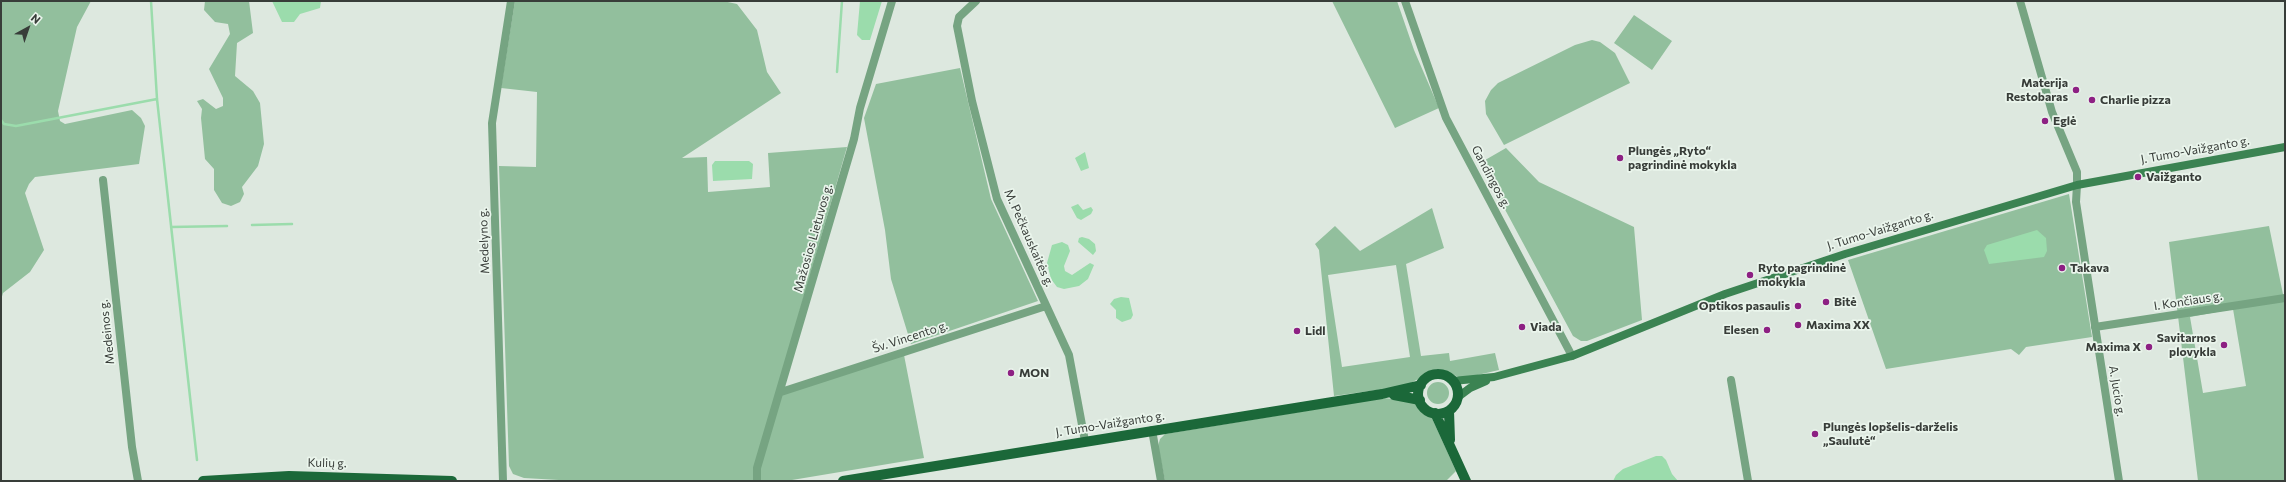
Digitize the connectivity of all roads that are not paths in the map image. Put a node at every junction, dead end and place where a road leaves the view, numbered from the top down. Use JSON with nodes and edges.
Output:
{"nodes":[{"id":1,"x":511,"y":1,"type":"edge"},
{"id":2,"x":892,"y":1,"type":"edge"},
{"id":3,"x":976,"y":1,"type":"edge"},
{"id":4,"x":1405,"y":1,"type":"edge"},
{"id":5,"x":2020,"y":1,"type":"edge"},
{"id":6,"x":2285,"y":147,"type":"edge"},
{"id":7,"x":103,"y":180,"type":"dead end"},
{"id":8,"x":2077,"y":185,"type":"junction"},
{"id":9,"x":2285,"y":298,"type":"edge"},
{"id":10,"x":1046,"y":306,"type":"junction"},
{"id":11,"x":2095,"y":327,"type":"junction"},
{"id":12,"x":1572,"y":356,"type":"junction"},
{"id":13,"x":1494,"y":377,"type":"junction"},
{"id":14,"x":1731,"y":380,"type":"dead end"},
{"id":15,"x":1454,"y":381,"type":"junction"},
{"id":16,"x":1421,"y":385,"type":"junction"},
{"id":17,"x":781,"y":392,"type":"junction"},
{"id":18,"x":1382,"y":394,"type":"junction"},
{"id":19,"x":1458,"y":397,"type":"junction"},
{"id":20,"x":1420,"y":400,"type":"junction"},
{"id":21,"x":1449,"y":411,"type":"junction"},
{"id":22,"x":1435,"y":413,"type":"junction"},
{"id":23,"x":1152,"y":430,"type":"junction"},
{"id":24,"x":1085,"y":441,"type":"junction"},
{"id":25,"x":1450,"y":444,"type":"junction"},
{"id":26,"x":138,"y":481,"type":"edge"},
{"id":27,"x":203,"y":481,"type":"edge"},
{"id":28,"x":452,"y":481,"type":"edge"},
{"id":29,"x":503,"y":481,"type":"edge"},
{"id":30,"x":757,"y":481,"type":"edge"},
{"id":31,"x":843,"y":481,"type":"edge"},
{"id":32,"x":1160,"y":481,"type":"edge"},
{"id":33,"x":1466,"y":481,"type":"edge"},
{"id":34,"x":1748,"y":481,"type":"edge"},
{"id":35,"x":2119,"y":481,"type":"edge"}],
"edges":[{"from":1,"to":29,"type":"street","name":"Medelyno g."},
{"from":2,"to":17,"type":"street","name":"Mažosios Lietuvos g."},
{"from":3,"to":10,"type":"street","name":"M. Pečkauskaitės g."},
{"from":4,"to":12,"type":"street","name":"Gandingos g."},
{"from":5,"to":8,"type":"street","name":"A. Jucio g."},
{"from":6,"to":8,"type":"main road","name":"J. Tumo-Vaižganto g."},
{"from":7,"to":26,"type":"street","name":"Medeinos g."},
{"from":8,"to":11,"type":"street","name":"A. Jucio g."},
{"from":8,"to":12,"type":"main road","name":"J. Tumo-Vaižganto g."},
{"from":9,"to":11,"type":"street","name":"I. Končiaus g."},
{"from":10,"to":17,"type":"street","name":"Šv. Vincento g."},
{"from":10,"to":24,"type":"street","name":"M. Pečkauskaitės g."},
{"from":11,"to":35,"type":"street","name":"A. Jucio g."},
{"from":12,"to":13,"type":"main road","name":"J. Tumo-Vaižganto g."},
{"from":13,"to":15,"type":"main road","name":"J. Tumo-Vaižganto g."},
{"from":13,"to":19,"type":"main road","name":"J. Tumo-Vaižganto g."},
{"from":14,"to":34,"type":"street"},
{"from":15,"to":16,"type":"main road"},
{"from":15,"to":19,"type":"main road"},
{"from":16,"to":18,"type":"main road","name":"J. Tumo-Vaižganto g."},
{"from":16,"to":20,"type":"main road"},
{"from":17,"to":30,"type":"street","name":"Mažosios Lietuvos g."},
{"from":18,"to":20,"type":"main road","name":"J. Tumo-Vaižganto g."},
{"from":18,"to":23,"type":"main road","name":"J. Tumo-Vaižganto g."},
{"from":19,"to":21,"type":"main road"},
{"from":20,"to":22,"type":"main road"},
{"from":21,"to":22,"type":"main road"},
{"from":21,"to":25,"type":"main road"},
{"from":22,"to":25,"type":"main road"},
{"from":23,"to":24,"type":"main road","name":"J. Tumo-Vaižganto g."},
{"from":23,"to":32,"type":"street"},
{"from":24,"to":31,"type":"main road","name":"J. Tumo-Vaižganto g."},
{"from":25,"to":33,"type":"main road"},
{"from":27,"to":28,"type":"main road","name":"Kulių g."}]}
